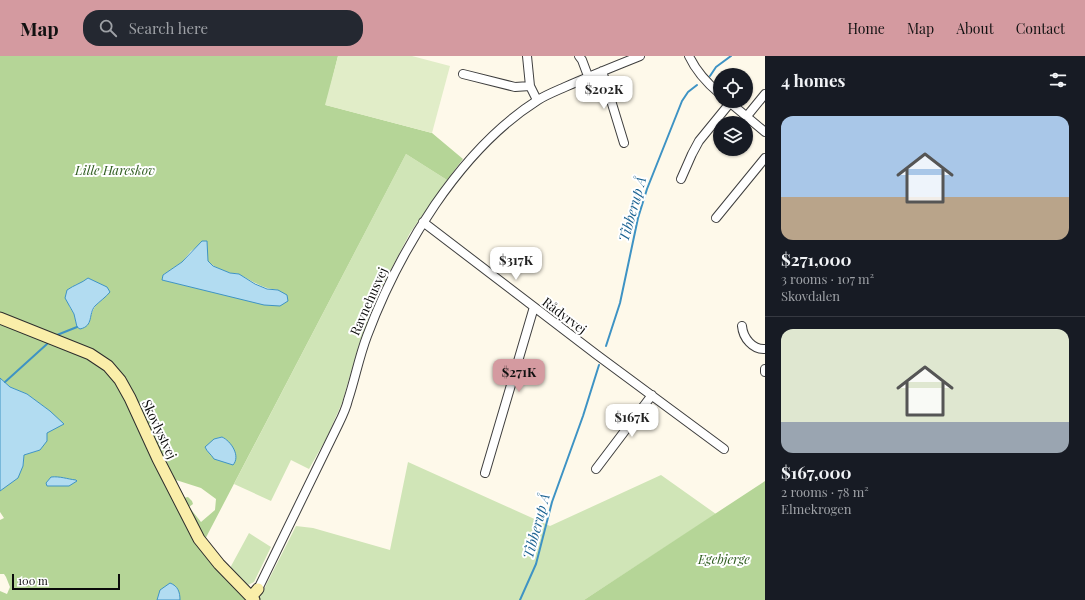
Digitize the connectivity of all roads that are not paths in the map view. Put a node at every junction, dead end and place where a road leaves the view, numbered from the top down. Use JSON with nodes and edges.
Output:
{"nodes":[{"id":1,"x":527,"y":56,"type":"edge"},
{"id":2,"x":579,"y":56,"type":"edge"},
{"id":3,"x":640,"y":56,"type":"edge"},
{"id":4,"x":689,"y":56,"type":"edge"},
{"id":5,"x":602,"y":72,"type":"junction"},
{"id":6,"x":463,"y":74,"type":"dead end"},
{"id":7,"x":588,"y":76,"type":"junction"},
{"id":8,"x":530,"y":86,"type":"junction"},
{"id":9,"x":713,"y":88,"type":"edge"},
{"id":10,"x":765,"y":94,"type":"edge"},
{"id":11,"x":537,"y":100,"type":"junction"},
{"id":12,"x":724,"y":108,"type":"edge"},
{"id":13,"x":737,"y":108,"type":"edge"},
{"id":14,"x":747,"y":116,"type":"joint"},
{"id":15,"x":753,"y":121,"type":"edge"},
{"id":16,"x":765,"y":132,"type":"edge"},
{"id":17,"x":624,"y":143,"type":"dead end"},
{"id":18,"x":765,"y":158,"type":"edge"},
{"id":19,"x":681,"y":178,"type":"dead end"},
{"id":20,"x":716,"y":218,"type":"dead end"},
{"id":21,"x":423,"y":222,"type":"junction"},
{"id":22,"x":534,"y":307,"type":"junction"},
{"id":23,"x":0,"y":318,"type":"edge"},
{"id":24,"x":742,"y":326,"type":"dead end"},
{"id":25,"x":765,"y":349,"type":"edge"},
{"id":26,"x":652,"y":395,"type":"junction"},
{"id":27,"x":724,"y":449,"type":"dead end"},
{"id":28,"x":596,"y":469,"type":"dead end"},
{"id":29,"x":485,"y":473,"type":"dead end"},
{"id":30,"x":254,"y":595,"type":"edge"}],
"edges":[{"from":1,"to":8,"type":"street"},
{"from":2,"to":7,"type":"street"},
{"from":3,"to":5,"type":"street","name":"Ravnehusvej"},
{"from":4,"to":9,"type":"street"},
{"from":5,"to":7,"type":"street","name":"Ravnehusvej"},
{"from":5,"to":17,"type":"street"},
{"from":6,"to":8,"type":"street"},
{"from":7,"to":11,"type":"street","name":"Ravnehusvej"},
{"from":8,"to":11,"type":"street"},
{"from":10,"to":14,"type":"street"},
{"from":11,"to":21,"type":"street","name":"Ravnehusvej"},
{"from":12,"to":19,"type":"street"},
{"from":13,"to":14,"type":"street"},
{"from":15,"to":16,"type":"street"},
{"from":18,"to":20,"type":"street"},
{"from":21,"to":22,"type":"street","name":"Rådyrvej"},
{"from":21,"to":30,"type":"street","name":"Ravnehusvej"},
{"from":22,"to":26,"type":"street","name":"Rådyrvej"},
{"from":22,"to":29,"type":"street"},
{"from":23,"to":30,"type":"street","name":"Skovlystvej"},
{"from":24,"to":25,"type":"street"},
{"from":26,"to":27,"type":"street","name":"Rådyrvej"},
{"from":26,"to":28,"type":"street"}]}
